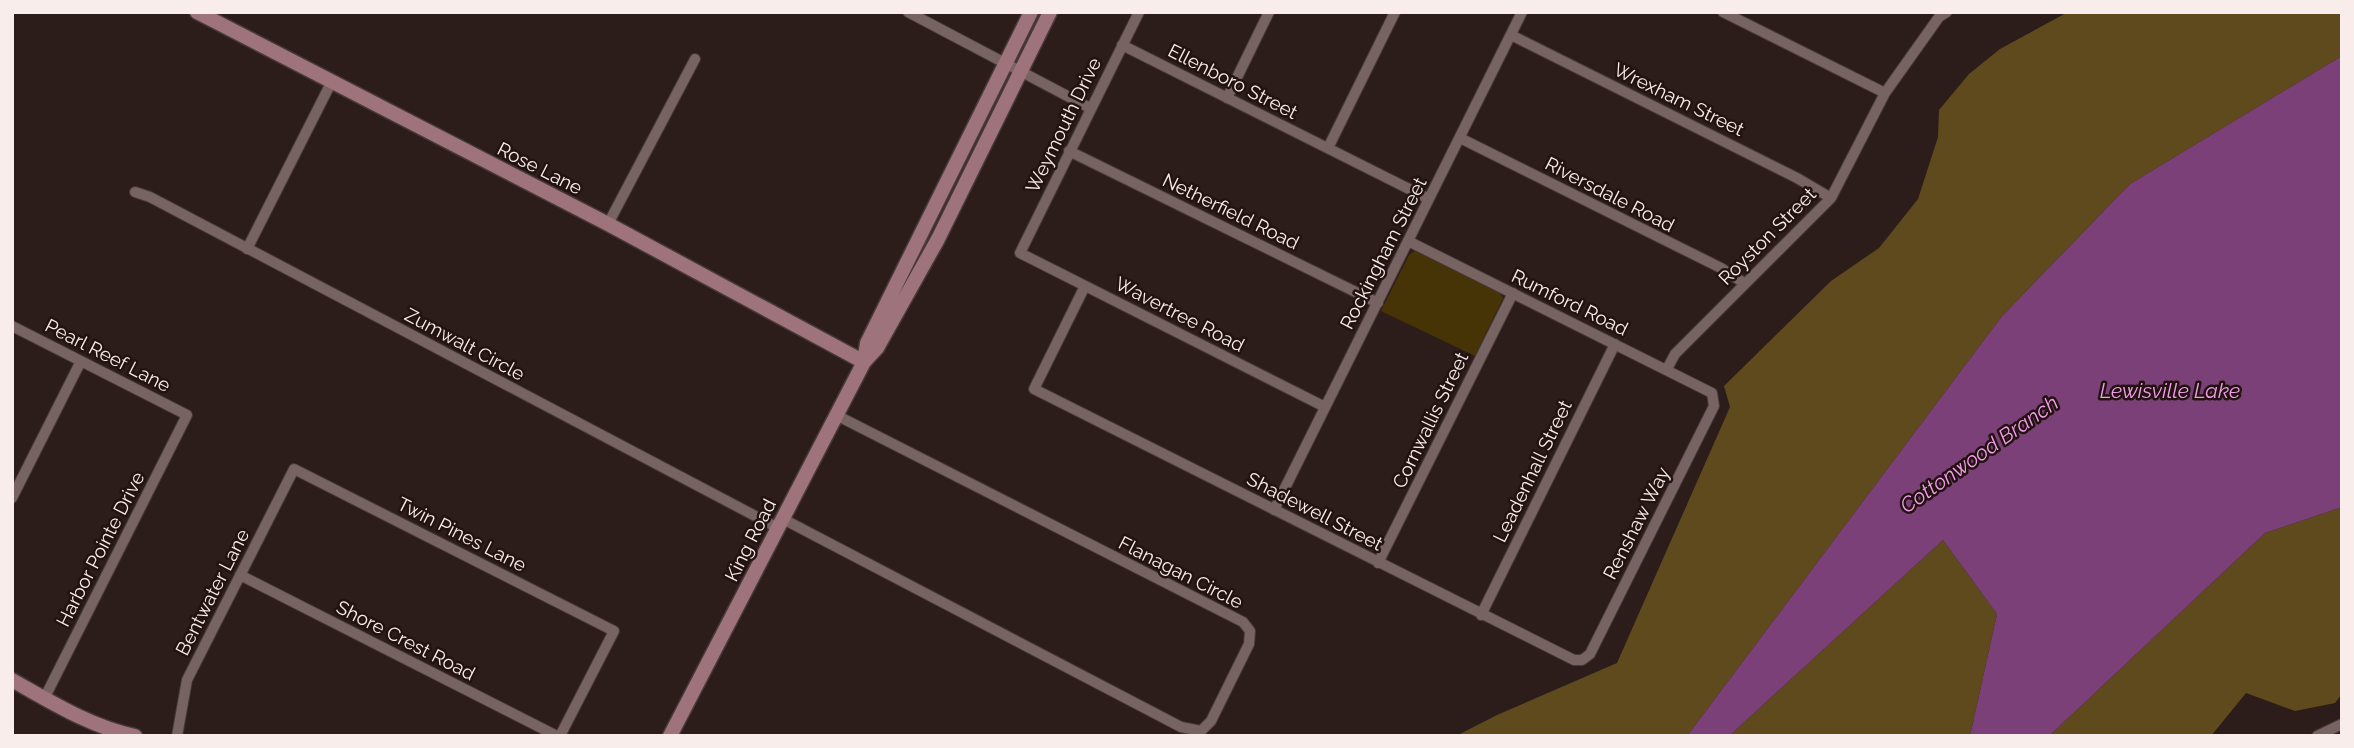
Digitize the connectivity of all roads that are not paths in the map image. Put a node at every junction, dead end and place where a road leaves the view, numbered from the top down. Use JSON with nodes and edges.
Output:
{"nodes":[{"id":1,"x":197,"y":12,"type":"edge"},
{"id":2,"x":908,"y":12,"type":"edge"},
{"id":3,"x":1031,"y":12,"type":"edge"},
{"id":4,"x":1051,"y":12,"type":"edge"},
{"id":5,"x":1139,"y":12,"type":"edge"},
{"id":6,"x":1269,"y":12,"type":"edge"},
{"id":7,"x":1395,"y":12,"type":"edge"},
{"id":8,"x":1522,"y":12,"type":"edge"},
{"id":9,"x":1723,"y":12,"type":"edge"},
{"id":10,"x":1940,"y":14,"type":"edge"},
{"id":11,"x":1511,"y":35,"type":"junction"},
{"id":12,"x":1122,"y":45,"type":"junction"},
{"id":13,"x":695,"y":59,"type":"dead end"},
{"id":14,"x":1004,"y":65,"type":"junction"},
{"id":15,"x":1020,"y":73,"type":"junction"},
{"id":16,"x":331,"y":83,"type":"junction"},
{"id":17,"x":1885,"y":93,"type":"junction"},
{"id":18,"x":1227,"y":98,"type":"junction"},
{"id":19,"x":1090,"y":108,"type":"junction"},
{"id":20,"x":1460,"y":138,"type":"junction"},
{"id":21,"x":1328,"y":148,"type":"junction"},
{"id":22,"x":1069,"y":151,"type":"junction"},
{"id":23,"x":954,"y":168,"type":"junction"},
{"id":24,"x":969,"y":175,"type":"junction"},
{"id":25,"x":135,"y":192,"type":"dead end"},
{"id":26,"x":1831,"y":198,"type":"junction"},
{"id":27,"x":1429,"y":199,"type":"junction"},
{"id":28,"x":608,"y":224,"type":"junction"},
{"id":29,"x":1408,"y":241,"type":"junction"},
{"id":30,"x":247,"y":249,"type":"junction"},
{"id":31,"x":1020,"y":253,"type":"joint"},
{"id":32,"x":1744,"y":284,"type":"junction"},
{"id":33,"x":1085,"y":286,"type":"junction"},
{"id":34,"x":1513,"y":293,"type":"junction"},
{"id":35,"x":1378,"y":303,"type":"junction"},
{"id":36,"x":12,"y":326,"type":"edge"},
{"id":37,"x":1615,"y":344,"type":"junction"},
{"id":38,"x":81,"y":361,"type":"junction"},
{"id":39,"x":864,"y":362,"type":"junction"},
{"id":40,"x":1667,"y":369,"type":"junction"},
{"id":41,"x":1713,"y":397,"type":"joint"},
{"id":42,"x":1325,"y":407,"type":"junction"},
{"id":43,"x":187,"y":415,"type":"joint"},
{"id":44,"x":836,"y":415,"type":"junction"},
{"id":45,"x":294,"y":469,"type":"joint"},
{"id":46,"x":12,"y":498,"type":"edge"},
{"id":47,"x":1274,"y":510,"type":"junction"},
{"id":48,"x":780,"y":523,"type":"junction"},
{"id":49,"x":1378,"y":563,"type":"junction"},
{"id":50,"x":240,"y":575,"type":"junction"},
{"id":51,"x":1481,"y":615,"type":"junction"},
{"id":52,"x":1582,"y":660,"type":"joint"},
{"id":53,"x":12,"y":680,"type":"edge"},
{"id":54,"x":44,"y":699,"type":"junction"},
{"id":55,"x":2342,"y":724,"type":"edge"},
{"id":56,"x":135,"y":736,"type":"edge"},
{"id":57,"x":177,"y":736,"type":"edge"},
{"id":58,"x":558,"y":736,"type":"edge"},
{"id":59,"x":670,"y":736,"type":"edge"},
{"id":60,"x":2316,"y":736,"type":"edge"}],
"edges":[{"from":1,"to":16,"type":"street","name":"Rose Lane"},
{"from":2,"to":14,"type":"street"},
{"from":3,"to":14,"type":"street","name":"King Road"},
{"from":4,"to":15,"type":"street","name":"King Road"},
{"from":5,"to":12,"type":"street","name":"Weymouth Drive"},
{"from":6,"to":18,"type":"street"},
{"from":7,"to":21,"type":"street"},
{"from":8,"to":11,"type":"street","name":"Rockingham Street"},
{"from":9,"to":17,"type":"street"},
{"from":10,"to":17,"type":"street","name":"Royston Street"},
{"from":11,"to":20,"type":"street","name":"Rockingham Street"},
{"from":11,"to":26,"type":"street","name":"Wrexham Street"},
{"from":12,"to":18,"type":"street","name":"Ellenboro Street"},
{"from":12,"to":19,"type":"street","name":"Weymouth Drive"},
{"from":13,"to":28,"type":"street"},
{"from":14,"to":15,"type":"street"},
{"from":14,"to":23,"type":"street","name":"King Road"},
{"from":15,"to":19,"type":"street"},
{"from":15,"to":24,"type":"street","name":"King Road"},
{"from":16,"to":28,"type":"street","name":"Rose Lane"},
{"from":16,"to":30,"type":"street"},
{"from":17,"to":26,"type":"street","name":"Royston Street"},
{"from":18,"to":21,"type":"street","name":"Ellenboro Street"},
{"from":19,"to":22,"type":"street","name":"Weymouth Drive"},
{"from":20,"to":27,"type":"street","name":"Rockingham Street"},
{"from":20,"to":32,"type":"street","name":"Riversdale Road"},
{"from":21,"to":27,"type":"street","name":"Ellenboro Street"},
{"from":22,"to":31,"type":"street","name":"Weymouth Drive"},
{"from":22,"to":35,"type":"street","name":"Netherfield Road"},
{"from":23,"to":24,"type":"street"},
{"from":23,"to":39,"type":"street","name":"King Road"},
{"from":24,"to":39,"type":"street","name":"King Road"},
{"from":25,"to":30,"type":"street","name":"Zumwalt Circle"},
{"from":26,"to":32,"type":"street","name":"Royston Street"},
{"from":27,"to":29,"type":"street","name":"Rockingham Street"},
{"from":28,"to":39,"type":"street","name":"Rose Lane"},
{"from":29,"to":34,"type":"street","name":"Rumford Road"},
{"from":29,"to":35,"type":"street","name":"Rockingham Street"},
{"from":30,"to":48,"type":"street","name":"Zumwalt Circle"},
{"from":31,"to":33,"type":"street","name":"Wavertree Road"},
{"from":32,"to":40,"type":"street","name":"Royston Street"},
{"from":33,"to":42,"type":"street","name":"Wavertree Road"},
{"from":33,"to":47,"type":"street","name":"Shadewell Street"},
{"from":34,"to":37,"type":"street","name":"Rumford Road"},
{"from":34,"to":49,"type":"street","name":"Cornwallis Street"},
{"from":35,"to":42,"type":"street","name":"Rockingham Street"},
{"from":36,"to":38,"type":"street","name":"Pearl Reef Lane"},
{"from":37,"to":40,"type":"street","name":"Rumford Road"},
{"from":37,"to":51,"type":"street","name":"Leadenhall Street"},
{"from":38,"to":43,"type":"street","name":"Pearl Reef Lane"},
{"from":38,"to":46,"type":"street"},
{"from":39,"to":44,"type":"street","name":"King Road"},
{"from":40,"to":41,"type":"street","name":"Rumford Road"},
{"from":41,"to":52,"type":"street","name":"Renshaw Way"},
{"from":42,"to":47,"type":"street","name":"Rockingham Street"},
{"from":43,"to":54,"type":"street","name":"Harbor Pointe Drive"},
{"from":44,"to":48,"type":"street","name":"King Road"},
{"from":44,"to":48,"type":"street","name":"Flanagan Circle"},
{"from":45,"to":50,"type":"street","name":"Bentwater Lane"},
{"from":45,"to":58,"type":"street","name":"Twin Pines Lane"},
{"from":47,"to":49,"type":"street","name":"Shadewell Street"},
{"from":48,"to":59,"type":"street","name":"King Road"},
{"from":49,"to":51,"type":"street","name":"Shadewell Street"},
{"from":50,"to":57,"type":"street","name":"Bentwater Lane"},
{"from":50,"to":58,"type":"street","name":"Shore Crest Road"},
{"from":51,"to":52,"type":"street","name":"Shadewell Street"},
{"from":53,"to":54,"type":"street"},
{"from":54,"to":56,"type":"street"},
{"from":55,"to":60,"type":"street"}]}
